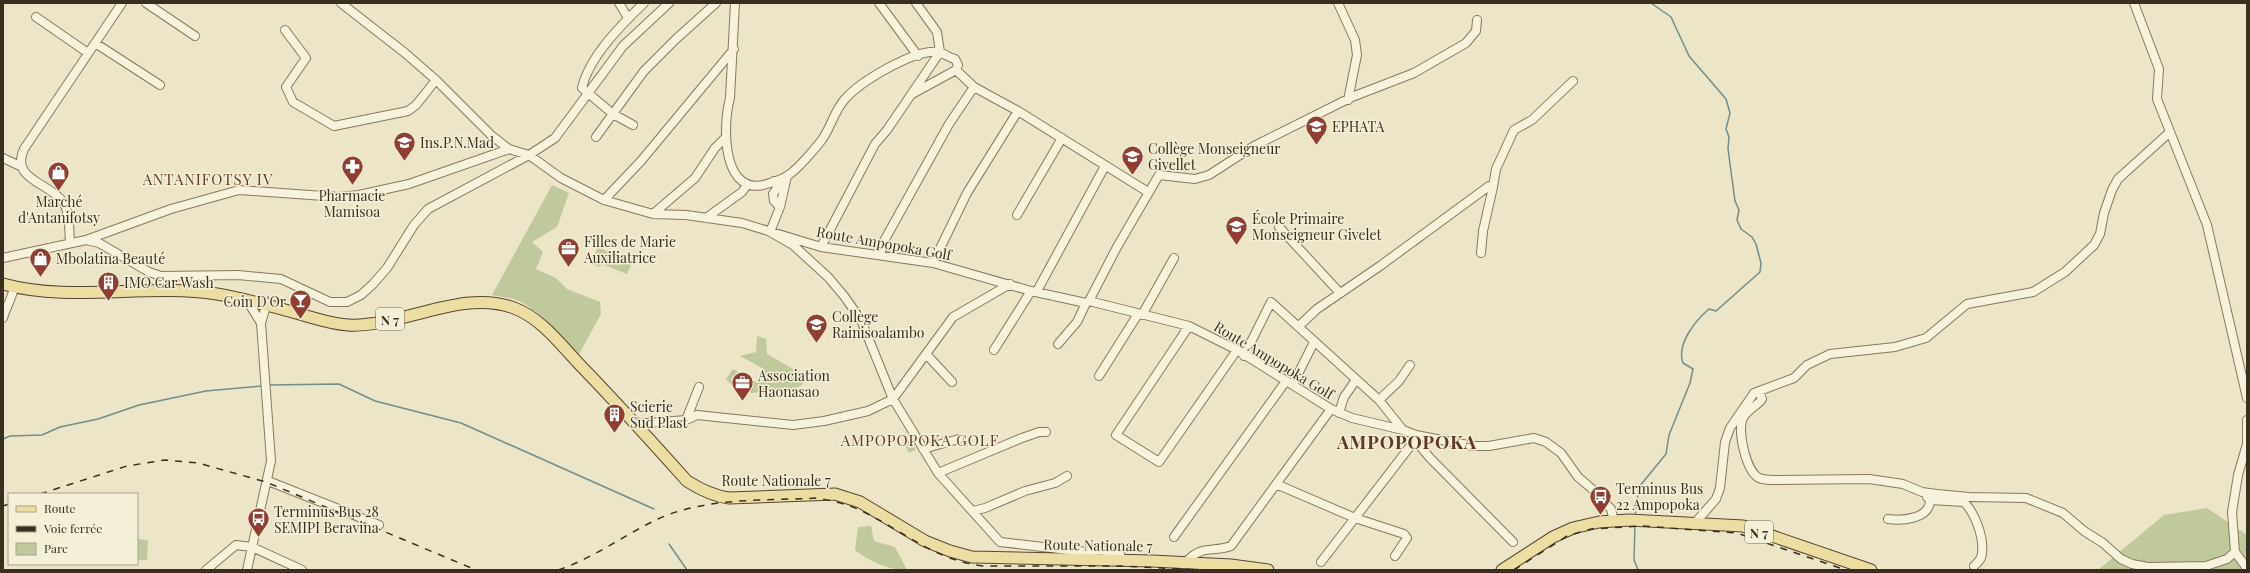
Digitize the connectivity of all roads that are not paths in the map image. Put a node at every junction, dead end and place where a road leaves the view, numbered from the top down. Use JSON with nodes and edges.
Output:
{"nodes":[{"id":1,"x":122,"y":3,"type":"edge"},
{"id":2,"x":146,"y":3,"type":"edge"},
{"id":3,"x":341,"y":3,"type":"edge"},
{"id":4,"x":619,"y":3,"type":"edge"},
{"id":5,"x":644,"y":3,"type":"edge"},
{"id":6,"x":669,"y":3,"type":"edge"},
{"id":7,"x":716,"y":3,"type":"edge"},
{"id":8,"x":736,"y":3,"type":"edge"},
{"id":9,"x":879,"y":3,"type":"edge"},
{"id":10,"x":916,"y":3,"type":"edge"},
{"id":11,"x":1338,"y":3,"type":"edge"},
{"id":12,"x":2134,"y":3,"type":"edge"},
{"id":13,"x":36,"y":17,"type":"dead end"},
{"id":14,"x":628,"y":18,"type":"junction"},
{"id":15,"x":1477,"y":20,"type":"dead end"},
{"id":16,"x":285,"y":30,"type":"dead end"},
{"id":17,"x":195,"y":36,"type":"dead end"},
{"id":18,"x":95,"y":43,"type":"junction"},
{"id":19,"x":734,"y":50,"type":"junction"},
{"id":20,"x":940,"y":52,"type":"junction"},
{"id":21,"x":88,"y":53,"type":"junction"},
{"id":22,"x":918,"y":56,"type":"junction"},
{"id":23,"x":956,"y":70,"type":"junction"},
{"id":24,"x":436,"y":80,"type":"junction"},
{"id":25,"x":1573,"y":81,"type":"dead end"},
{"id":26,"x":160,"y":85,"type":"dead end"},
{"id":27,"x":974,"y":87,"type":"junction"},
{"id":28,"x":588,"y":92,"type":"junction"},
{"id":29,"x":912,"y":94,"type":"junction"},
{"id":30,"x":1348,"y":100,"type":"junction"},
{"id":31,"x":1018,"y":111,"type":"junction"},
{"id":32,"x":613,"y":114,"type":"junction"},
{"id":33,"x":633,"y":125,"type":"dead end"},
{"id":34,"x":2170,"y":132,"type":"junction"},
{"id":35,"x":596,"y":137,"type":"dead end"},
{"id":36,"x":726,"y":137,"type":"junction"},
{"id":37,"x":1062,"y":138,"type":"junction"},
{"id":38,"x":509,"y":149,"type":"junction"},
{"id":39,"x":529,"y":155,"type":"junction"},
{"id":40,"x":3,"y":158,"type":"edge"},
{"id":41,"x":20,"y":166,"type":"junction"},
{"id":42,"x":1105,"y":166,"type":"junction"},
{"id":43,"x":787,"y":176,"type":"junction"},
{"id":44,"x":774,"y":181,"type":"junction"},
{"id":45,"x":747,"y":185,"type":"junction"},
{"id":46,"x":1493,"y":187,"type":"junction"},
{"id":47,"x":1148,"y":192,"type":"junction"},
{"id":48,"x":604,"y":200,"type":"junction"},
{"id":49,"x":780,"y":207,"type":"junction"},
{"id":50,"x":653,"y":214,"type":"junction"},
{"id":51,"x":1018,"y":216,"type":"dead end"},
{"id":52,"x":706,"y":218,"type":"junction"},
{"id":53,"x":1279,"y":227,"type":"dead end"},
{"id":54,"x":770,"y":232,"type":"junction"},
{"id":55,"x":86,"y":240,"type":"junction"},
{"id":56,"x":70,"y":242,"type":"junction"},
{"id":57,"x":821,"y":247,"type":"junction"},
{"id":58,"x":1481,"y":253,"type":"dead end"},
{"id":59,"x":880,"y":255,"type":"junction"},
{"id":60,"x":3,"y":258,"type":"edge"},
{"id":61,"x":1174,"y":258,"type":"dead end"},
{"id":62,"x":933,"y":263,"type":"junction"},
{"id":63,"x":3,"y":284,"type":"edge"},
{"id":64,"x":1010,"y":284,"type":"junction"},
{"id":65,"x":14,"y":287,"type":"junction"},
{"id":66,"x":1034,"y":291,"type":"junction"},
{"id":67,"x":1340,"y":293,"type":"junction"},
{"id":68,"x":248,"y":302,"type":"junction"},
{"id":69,"x":1087,"y":302,"type":"junction"},
{"id":70,"x":266,"y":306,"type":"junction"},
{"id":71,"x":1140,"y":314,"type":"junction"},
{"id":72,"x":3,"y":318,"type":"edge"},
{"id":73,"x":261,"y":323,"type":"junction"},
{"id":74,"x":1189,"y":326,"type":"junction"},
{"id":75,"x":1299,"y":326,"type":"junction"},
{"id":76,"x":1314,"y":342,"type":"junction"},
{"id":77,"x":1058,"y":344,"type":"dead end"},
{"id":78,"x":994,"y":350,"type":"dead end"},
{"id":79,"x":1237,"y":350,"type":"junction"},
{"id":80,"x":927,"y":355,"type":"junction"},
{"id":81,"x":1244,"y":356,"type":"junction"},
{"id":82,"x":1410,"y":364,"type":"dead end"},
{"id":83,"x":1099,"y":376,"type":"dead end"},
{"id":84,"x":1356,"y":380,"type":"junction"},
{"id":85,"x":952,"y":382,"type":"dead end"},
{"id":86,"x":1289,"y":383,"type":"junction"},
{"id":87,"x":699,"y":387,"type":"dead end"},
{"id":88,"x":1759,"y":392,"type":"junction"},
{"id":89,"x":2247,"y":398,"type":"edge"},
{"id":90,"x":893,"y":399,"type":"junction"},
{"id":91,"x":1379,"y":400,"type":"junction"},
{"id":92,"x":1331,"y":408,"type":"junction"},
{"id":93,"x":1339,"y":413,"type":"junction"},
{"id":94,"x":686,"y":420,"type":"junction"},
{"id":95,"x":2247,"y":420,"type":"edge"},
{"id":96,"x":636,"y":424,"type":"junction"},
{"id":97,"x":1403,"y":430,"type":"junction"},
{"id":98,"x":1046,"y":432,"type":"dead end"},
{"id":99,"x":959,"y":438,"type":"dead end"},
{"id":100,"x":1416,"y":438,"type":"junction"},
{"id":101,"x":923,"y":449,"type":"junction"},
{"id":102,"x":938,"y":473,"type":"junction"},
{"id":103,"x":1067,"y":476,"type":"dead end"},
{"id":104,"x":268,"y":481,"type":"junction"},
{"id":105,"x":1276,"y":484,"type":"junction"},
{"id":106,"x":1922,"y":492,"type":"junction"},
{"id":107,"x":1930,"y":500,"type":"junction"},
{"id":108,"x":973,"y":511,"type":"junction"},
{"id":109,"x":1355,"y":518,"type":"junction"},
{"id":110,"x":1888,"y":519,"type":"dead end"},
{"id":111,"x":1614,"y":521,"type":"junction"},
{"id":112,"x":1695,"y":523,"type":"junction"},
{"id":113,"x":379,"y":525,"type":"dead end"},
{"id":114,"x":1174,"y":537,"type":"dead end"},
{"id":115,"x":1513,"y":542,"type":"dead end"},
{"id":116,"x":252,"y":547,"type":"junction"},
{"id":117,"x":2236,"y":552,"type":"junction"},
{"id":118,"x":1395,"y":556,"type":"dead end"},
{"id":119,"x":1122,"y":561,"type":"junction"},
{"id":120,"x":1186,"y":562,"type":"junction"},
{"id":121,"x":1321,"y":562,"type":"dead end"},
{"id":122,"x":1974,"y":566,"type":"dead end"},
{"id":123,"x":2247,"y":568,"type":"edge"},
{"id":124,"x":206,"y":570,"type":"edge"},
{"id":125,"x":247,"y":570,"type":"edge"},
{"id":126,"x":302,"y":570,"type":"edge"},
{"id":127,"x":1268,"y":570,"type":"edge"},
{"id":128,"x":1502,"y":570,"type":"edge"},
{"id":129,"x":1871,"y":570,"type":"edge"}],
"edges":[{"from":1,"to":18,"type":"street"},
{"from":2,"to":17,"type":"street"},
{"from":3,"to":24,"type":"street"},
{"from":4,"to":14,"type":"street"},
{"from":5,"to":14,"type":"street"},
{"from":6,"to":28,"type":"street"},
{"from":7,"to":32,"type":"street"},
{"from":8,"to":19,"type":"street"},
{"from":9,"to":22,"type":"street"},
{"from":10,"to":20,"type":"street"},
{"from":11,"to":30,"type":"street"},
{"from":12,"to":34,"type":"street"},
{"from":13,"to":21,"type":"street"},
{"from":14,"to":28,"type":"street"},
{"from":15,"to":30,"type":"street"},
{"from":16,"to":24,"type":"street"},
{"from":18,"to":21,"type":"street"},
{"from":18,"to":26,"type":"street"},
{"from":19,"to":36,"type":"street"},
{"from":19,"to":48,"type":"street"},
{"from":20,"to":22,"type":"street"},
{"from":20,"to":23,"type":"street"},
{"from":20,"to":29,"type":"street"},
{"from":21,"to":41,"type":"street"},
{"from":22,"to":43,"type":"street"},
{"from":23,"to":27,"type":"street"},
{"from":23,"to":29,"type":"street"},
{"from":24,"to":38,"type":"street"},
{"from":25,"to":46,"type":"street"},
{"from":27,"to":31,"type":"street"},
{"from":27,"to":59,"type":"street"},
{"from":28,"to":32,"type":"street"},
{"from":28,"to":39,"type":"street"},
{"from":29,"to":57,"type":"street"},
{"from":30,"to":47,"type":"street"},
{"from":31,"to":37,"type":"street"},
{"from":31,"to":62,"type":"street"},
{"from":32,"to":33,"type":"street"},
{"from":32,"to":35,"type":"street"},
{"from":34,"to":88,"type":"street"},
{"from":34,"to":89,"type":"street"},
{"from":36,"to":45,"type":"street"},
{"from":36,"to":50,"type":"street"},
{"from":37,"to":42,"type":"street"},
{"from":37,"to":51,"type":"street"},
{"from":38,"to":39,"type":"street"},
{"from":38,"to":55,"type":"street"},
{"from":39,"to":48,"type":"street"},
{"from":39,"to":55,"type":"street"},
{"from":40,"to":41,"type":"street"},
{"from":41,"to":56,"type":"street"},
{"from":42,"to":47,"type":"street"},
{"from":42,"to":66,"type":"street"},
{"from":43,"to":44,"type":"street"},
{"from":43,"to":49,"type":"street"},
{"from":44,"to":45,"type":"street"},
{"from":44,"to":49,"type":"street"},
{"from":45,"to":52,"type":"street"},
{"from":46,"to":58,"type":"street"},
{"from":46,"to":67,"type":"street"},
{"from":47,"to":69,"type":"street"},
{"from":48,"to":50,"type":"street"},
{"from":49,"to":54,"type":"street"},
{"from":50,"to":52,"type":"street"},
{"from":52,"to":54,"type":"street"},
{"from":53,"to":67,"type":"street"},
{"from":54,"to":57,"type":"street","name":"Route Ampopoka Golf"},
{"from":54,"to":90,"type":"street","name":"Route Ampopoka Golf"},
{"from":55,"to":56,"type":"street"},
{"from":56,"to":60,"type":"street"},
{"from":57,"to":59,"type":"street","name":"Route Ampopoka Golf"},
{"from":59,"to":62,"type":"street","name":"Route Ampopoka Golf"},
{"from":61,"to":71,"type":"street"},
{"from":62,"to":64,"type":"street","name":"Route Ampopoka Golf"},
{"from":63,"to":65,"type":"main road","number":"N 7"},
{"from":64,"to":66,"type":"street","name":"Route Ampopoka Golf"},
{"from":64,"to":80,"type":"street"},
{"from":65,"to":68,"type":"main road","number":"N 7"},
{"from":65,"to":72,"type":"street"},
{"from":66,"to":69,"type":"street","name":"Route Ampopoka Golf"},
{"from":66,"to":78,"type":"street"},
{"from":67,"to":75,"type":"street"},
{"from":68,"to":70,"type":"main road","number":"N 7"},
{"from":68,"to":73,"type":"street"},
{"from":69,"to":71,"type":"street","name":"Route Ampopoka Golf"},
{"from":69,"to":77,"type":"street"},
{"from":70,"to":73,"type":"street"},
{"from":70,"to":96,"type":"main road","name":"Route Nationale 7","number":"N 7"},
{"from":71,"to":74,"type":"street","name":"Route Ampopoka Golf"},
{"from":71,"to":83,"type":"street"},
{"from":73,"to":104,"type":"street"},
{"from":74,"to":79,"type":"street","name":"Route Ampopoka Golf"},
{"from":74,"to":79,"type":"street"},
{"from":75,"to":76,"type":"street"},
{"from":75,"to":81,"type":"street"},
{"from":76,"to":84,"type":"street"},
{"from":76,"to":86,"type":"street"},
{"from":79,"to":81,"type":"street","name":"Route Ampopoka Golf"},
{"from":80,"to":85,"type":"street"},
{"from":80,"to":90,"type":"street"},
{"from":81,"to":86,"type":"street","name":"Route Ampopoka Golf"},
{"from":82,"to":91,"type":"street"},
{"from":84,"to":91,"type":"street"},
{"from":84,"to":93,"type":"street"},
{"from":86,"to":92,"type":"street","name":"Route Ampopoka Golf"},
{"from":86,"to":114,"type":"street"},
{"from":87,"to":94,"type":"street"},
{"from":88,"to":106,"type":"street"},
{"from":88,"to":112,"type":"street"},
{"from":90,"to":94,"type":"street"},
{"from":90,"to":101,"type":"street","name":"Route Ampopoka Golf"},
{"from":91,"to":97,"type":"street"},
{"from":92,"to":93,"type":"street","name":"Route Ampopoka Golf"},
{"from":92,"to":105,"type":"street"},
{"from":93,"to":97,"type":"street","name":"Route Ampopoka Golf"},
{"from":94,"to":96,"type":"street"},
{"from":95,"to":117,"type":"street"},
{"from":96,"to":119,"type":"main road","name":"Route Nationale 7","number":"N 7"},
{"from":97,"to":100,"type":"street","name":"Route Ampopoka Golf"},
{"from":98,"to":102,"type":"street"},
{"from":99,"to":101,"type":"street"},
{"from":100,"to":109,"type":"street"},
{"from":100,"to":111,"type":"street","name":"Route Ampopoka Golf"},
{"from":100,"to":115,"type":"street"},
{"from":101,"to":102,"type":"street","name":"Route Ampopoka Golf"},
{"from":102,"to":108,"type":"street","name":"Route Ampopoka Golf"},
{"from":103,"to":108,"type":"street"},
{"from":104,"to":113,"type":"street"},
{"from":104,"to":116,"type":"street"},
{"from":105,"to":109,"type":"street"},
{"from":105,"to":120,"type":"street"},
{"from":106,"to":107,"type":"street"},
{"from":106,"to":117,"type":"street"},
{"from":107,"to":110,"type":"street"},
{"from":107,"to":122,"type":"street"},
{"from":108,"to":119,"type":"street","name":"Route Ampopoka Golf"},
{"from":109,"to":118,"type":"street"},
{"from":109,"to":121,"type":"street"},
{"from":111,"to":112,"type":"main road","number":"N 7"},
{"from":111,"to":128,"type":"main road","number":"N 7"},
{"from":112,"to":129,"type":"main road","number":"N 7"},
{"from":116,"to":124,"type":"street"},
{"from":116,"to":125,"type":"street"},
{"from":116,"to":126,"type":"street"},
{"from":117,"to":123,"type":"street"},
{"from":119,"to":120,"type":"main road","name":"Route Nationale 7","number":"N 7"},
{"from":120,"to":127,"type":"main road","name":"Route Nationale 7","number":"N 7"}]}
